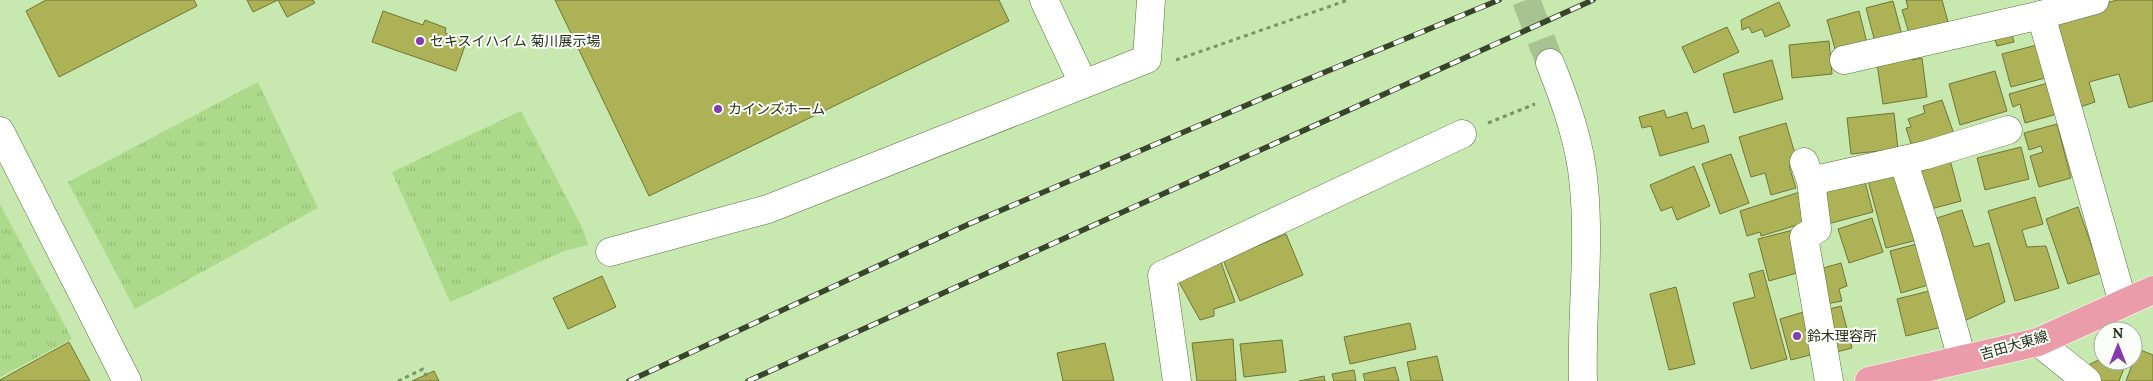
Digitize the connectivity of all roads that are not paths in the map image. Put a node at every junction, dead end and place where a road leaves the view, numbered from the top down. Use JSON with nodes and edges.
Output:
{"nodes":[{"id":1,"x":1044,"y":0,"type":"edge"},
{"id":2,"x":1150,"y":0,"type":"edge"},
{"id":3,"x":2095,"y":0,"type":"edge"},
{"id":4,"x":2041,"y":15,"type":"junction"},
{"id":5,"x":1844,"y":60,"type":"dead end"},
{"id":6,"x":1550,"y":63,"type":"tunnel mouth"},
{"id":7,"x":1083,"y":83,"type":"junction"},
{"id":8,"x":2008,"y":130,"type":"dead end"},
{"id":9,"x":0,"y":131,"type":"edge"},
{"id":10,"x":1462,"y":134,"type":"road end"},
{"id":11,"x":1903,"y":160,"type":"junction"},
{"id":12,"x":610,"y":252,"type":"dead end"},
{"id":13,"x":2153,"y":290,"type":"edge"},
{"id":14,"x":2123,"y":303,"type":"junction"},
{"id":15,"x":2038,"y":342,"type":"junction"},
{"id":16,"x":1962,"y":359,"type":"junction"},
{"id":17,"x":127,"y":381,"type":"edge"},
{"id":18,"x":1177,"y":381,"type":"edge"},
{"id":19,"x":1583,"y":381,"type":"edge"},
{"id":20,"x":1829,"y":381,"type":"edge"},
{"id":21,"x":1869,"y":381,"type":"edge"},
{"id":22,"x":2087,"y":381,"type":"edge"}],
"edges":[{"from":1,"to":7,"type":"street"},
{"from":2,"to":7,"type":"street"},
{"from":3,"to":4,"type":"street"},
{"from":4,"to":5,"type":"street"},
{"from":4,"to":14,"type":"street"},
{"from":6,"to":19,"type":"street"},
{"from":7,"to":12,"type":"street"},
{"from":8,"to":11,"type":"street"},
{"from":9,"to":17,"type":"street"},
{"from":10,"to":18,"type":"street"},
{"from":11,"to":16,"type":"street"},
{"from":11,"to":20,"type":"street"},
{"from":13,"to":14,"type":"main road","name":"吉田大東線"},
{"from":14,"to":15,"type":"main road","name":"吉田大東線"},
{"from":15,"to":16,"type":"main road","name":"吉田大東線"},
{"from":15,"to":22,"type":"street"},
{"from":16,"to":21,"type":"main road","name":"吉田大東線"}]}
